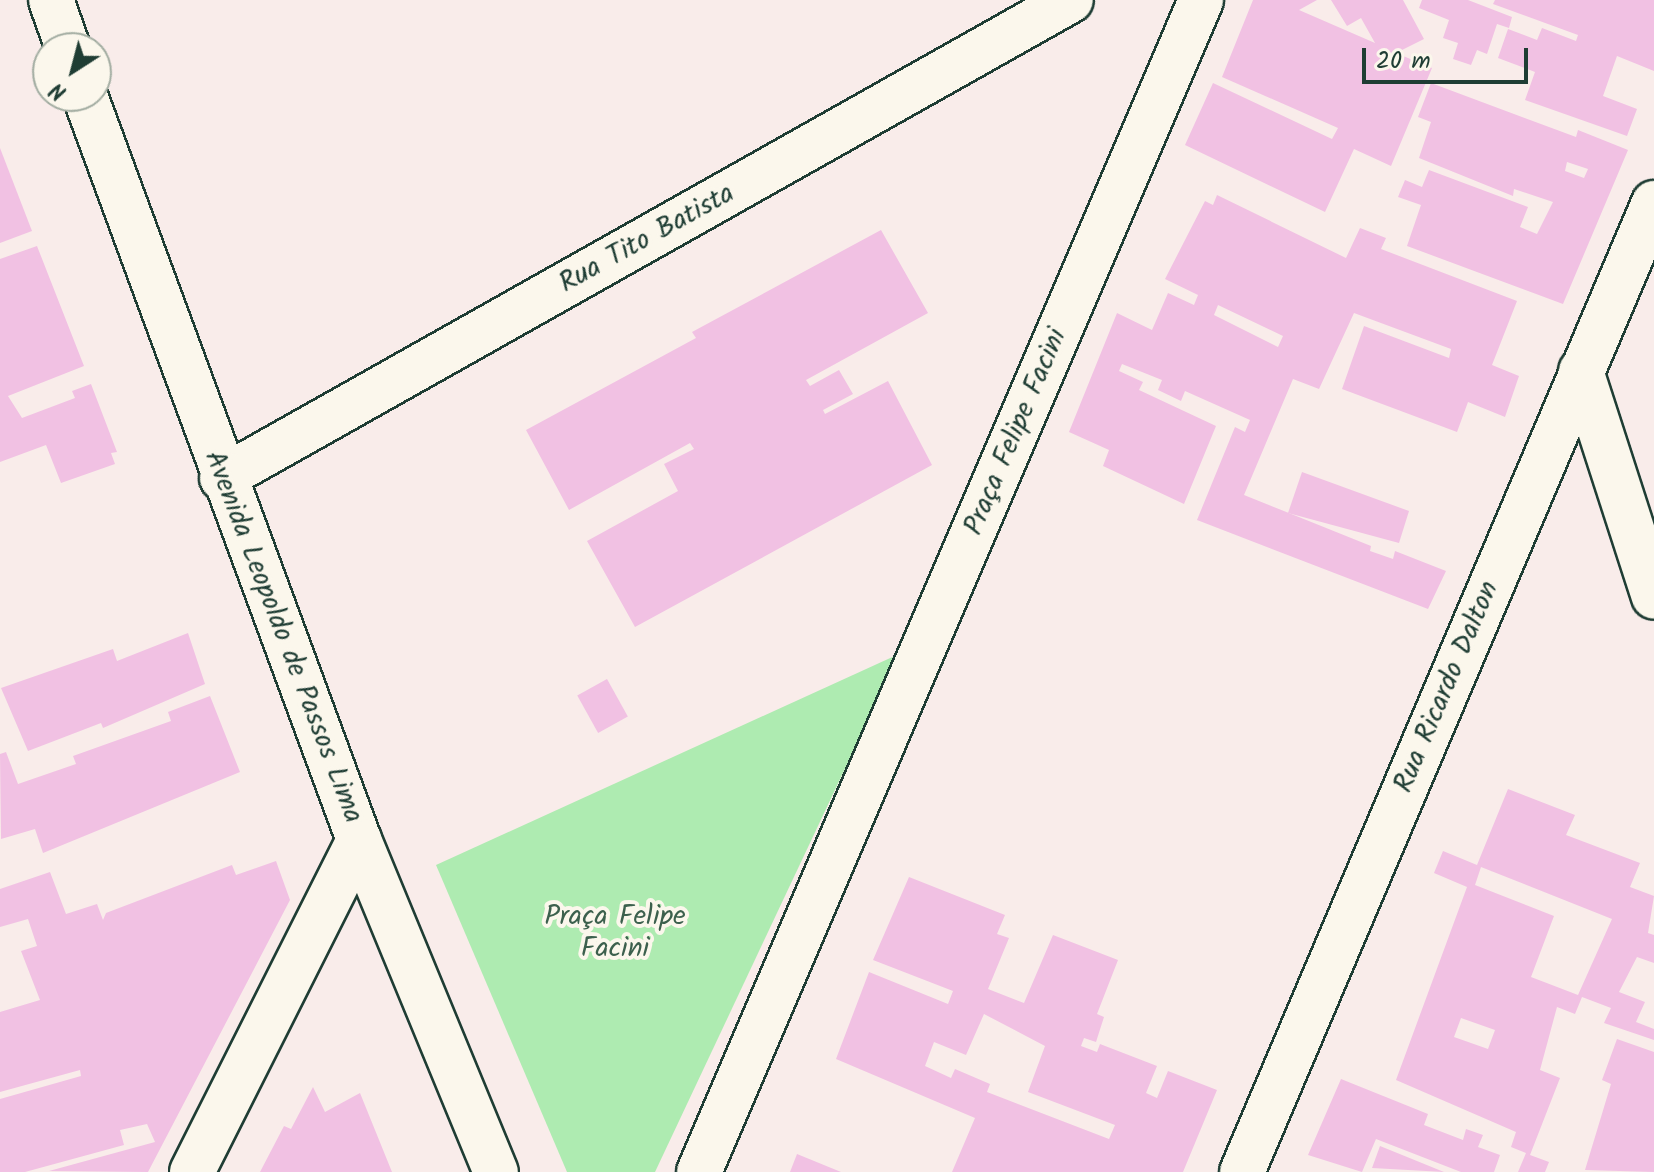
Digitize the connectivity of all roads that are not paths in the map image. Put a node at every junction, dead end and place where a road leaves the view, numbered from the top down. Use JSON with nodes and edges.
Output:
{"nodes":[{"id":1,"x":51,"y":0,"type":"edge"},
{"id":2,"x":1071,"y":0,"type":"edge"},
{"id":3,"x":1201,"y":0,"type":"edge"},
{"id":4,"x":62,"y":32,"type":"edge"},
{"id":5,"x":91,"y":112,"type":"edge"},
{"id":6,"x":1654,"y":203,"type":"edge"},
{"id":7,"x":1581,"y":371,"type":"junction"},
{"id":8,"x":222,"y":478,"type":"junction"},
{"id":9,"x":1654,"y":597,"type":"edge"},
{"id":10,"x":359,"y":840,"type":"junction"},
{"id":11,"x":192,"y":1172,"type":"edge"},
{"id":12,"x":496,"y":1172,"type":"edge"},
{"id":13,"x":699,"y":1172,"type":"edge"},
{"id":14,"x":1242,"y":1172,"type":"edge"}],
"edges":[{"from":1,"to":4,"type":"street"},
{"from":2,"to":8,"type":"street","name":"Rua Tito Batista"},
{"from":3,"to":13,"type":"street","name":"Praça Felipe Facini"},
{"from":5,"to":8,"type":"street","name":"Avenida Leopoldo de Passos Lima"},
{"from":6,"to":7,"type":"street","name":"Rua Ricardo Dalton"},
{"from":7,"to":9,"type":"street"},
{"from":7,"to":14,"type":"street","name":"Rua Ricardo Dalton"},
{"from":8,"to":10,"type":"street","name":"Avenida Leopoldo de Passos Lima"},
{"from":10,"to":11,"type":"street"},
{"from":10,"to":12,"type":"street","name":"Avenida Leopoldo de Passos Lima"}]}
